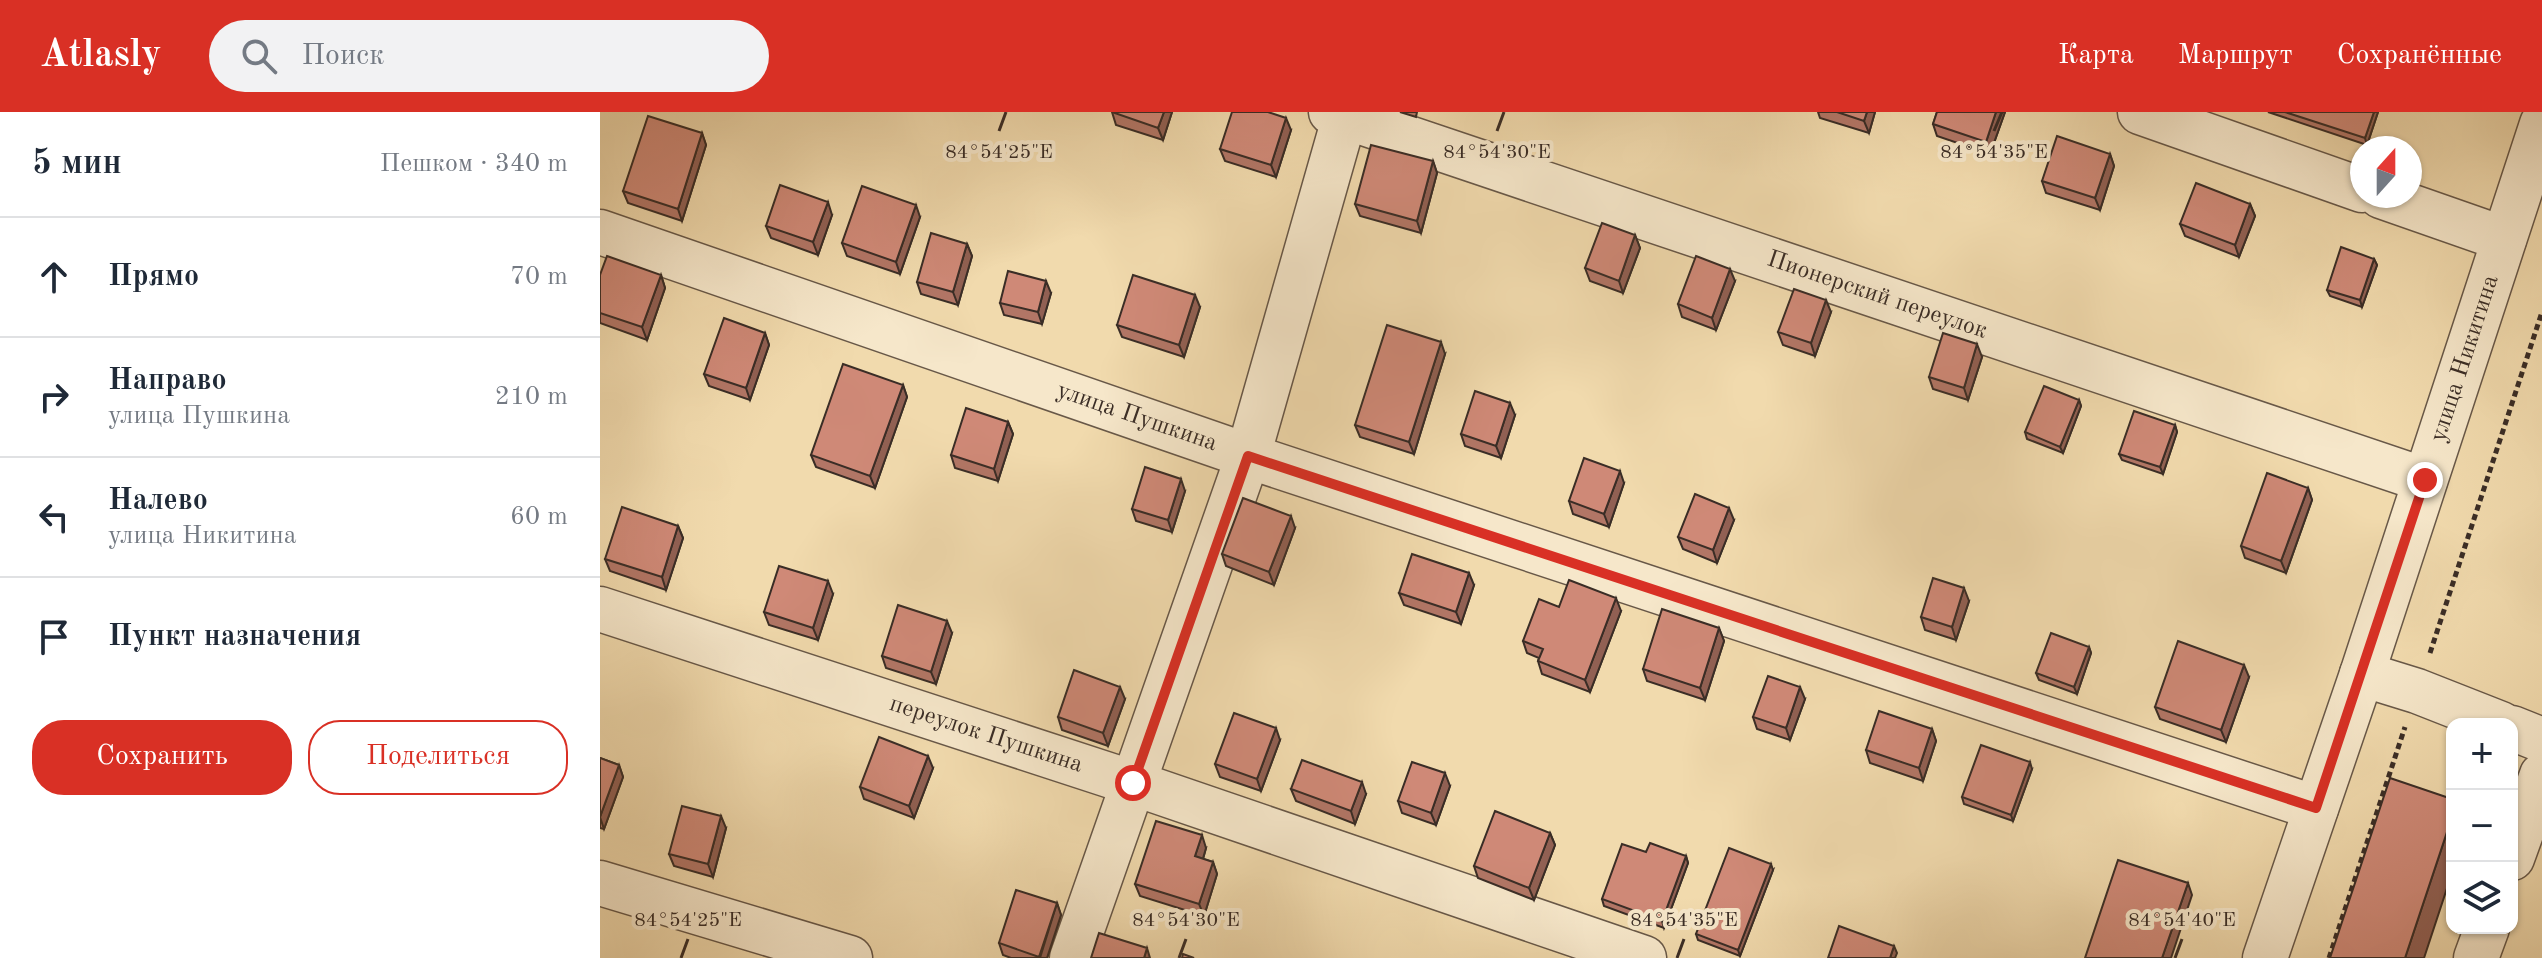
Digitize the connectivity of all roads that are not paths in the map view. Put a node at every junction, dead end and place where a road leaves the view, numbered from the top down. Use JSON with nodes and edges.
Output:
{"nodes":[{"id":1,"x":2140,"y":112,"type":"edge"},
{"id":2,"x":1340,"y":114,"type":"edge"},
{"id":3,"x":2542,"y":124,"type":"edge"},
{"id":4,"x":2350,"y":186,"type":"edge"},
{"id":5,"x":2415,"y":208,"type":"edge"},
{"id":6,"x":600,"y":232,"type":"edge"},
{"id":7,"x":2504,"y":239,"type":"junction"},
{"id":8,"x":1248,"y":456,"type":"junction"},
{"id":9,"x":2425,"y":480,"type":"junction"},
{"id":10,"x":600,"y":609,"type":"edge"},
{"id":11,"x":2362,"y":674,"type":"junction"},
{"id":12,"x":2486,"y":718,"type":"edge"},
{"id":13,"x":2518,"y":730,"type":"edge"},
{"id":14,"x":2542,"y":740,"type":"edge"},
{"id":15,"x":2542,"y":775,"type":"edge"},
{"id":16,"x":1133,"y":783,"type":"junction"},
{"id":17,"x":2316,"y":808,"type":"junction"},
{"id":18,"x":2518,"y":841,"type":"edge"},
{"id":19,"x":600,"y":883,"type":"edge"},
{"id":20,"x":2485,"y":934,"type":"edge"},
{"id":21,"x":850,"y":958,"type":"edge"},
{"id":22,"x":1072,"y":958,"type":"edge"},
{"id":23,"x":1644,"y":958,"type":"edge"},
{"id":24,"x":2265,"y":958,"type":"edge"},
{"id":25,"x":2476,"y":958,"type":"edge"}],
"edges":[{"from":1,"to":4,"type":"street"},
{"from":2,"to":8,"type":"street"},
{"from":2,"to":9,"type":"street","name":"Пионерский переулок"},
{"from":3,"to":7,"type":"street","name":"улица Никитина"},
{"from":5,"to":7,"type":"street"},
{"from":6,"to":8,"type":"street","name":"улица Пушкина"},
{"from":7,"to":9,"type":"street","name":"улица Никитина"},
{"from":8,"to":16,"type":"street"},
{"from":8,"to":17,"type":"street","name":"улица Пушкина"},
{"from":9,"to":11,"type":"street","name":"улица Никитина"},
{"from":10,"to":16,"type":"street","name":"переулок Пушкина"},
{"from":11,"to":12,"type":"street"},
{"from":11,"to":17,"type":"street","name":"улица Никитина"},
{"from":13,"to":14,"type":"street"},
{"from":15,"to":18,"type":"street"},
{"from":16,"to":22,"type":"street"},
{"from":16,"to":23,"type":"street","name":"переулок Пушкина"},
{"from":17,"to":24,"type":"street","name":"улица Никитина"},
{"from":19,"to":21,"type":"street"},
{"from":20,"to":25,"type":"street"}]}
